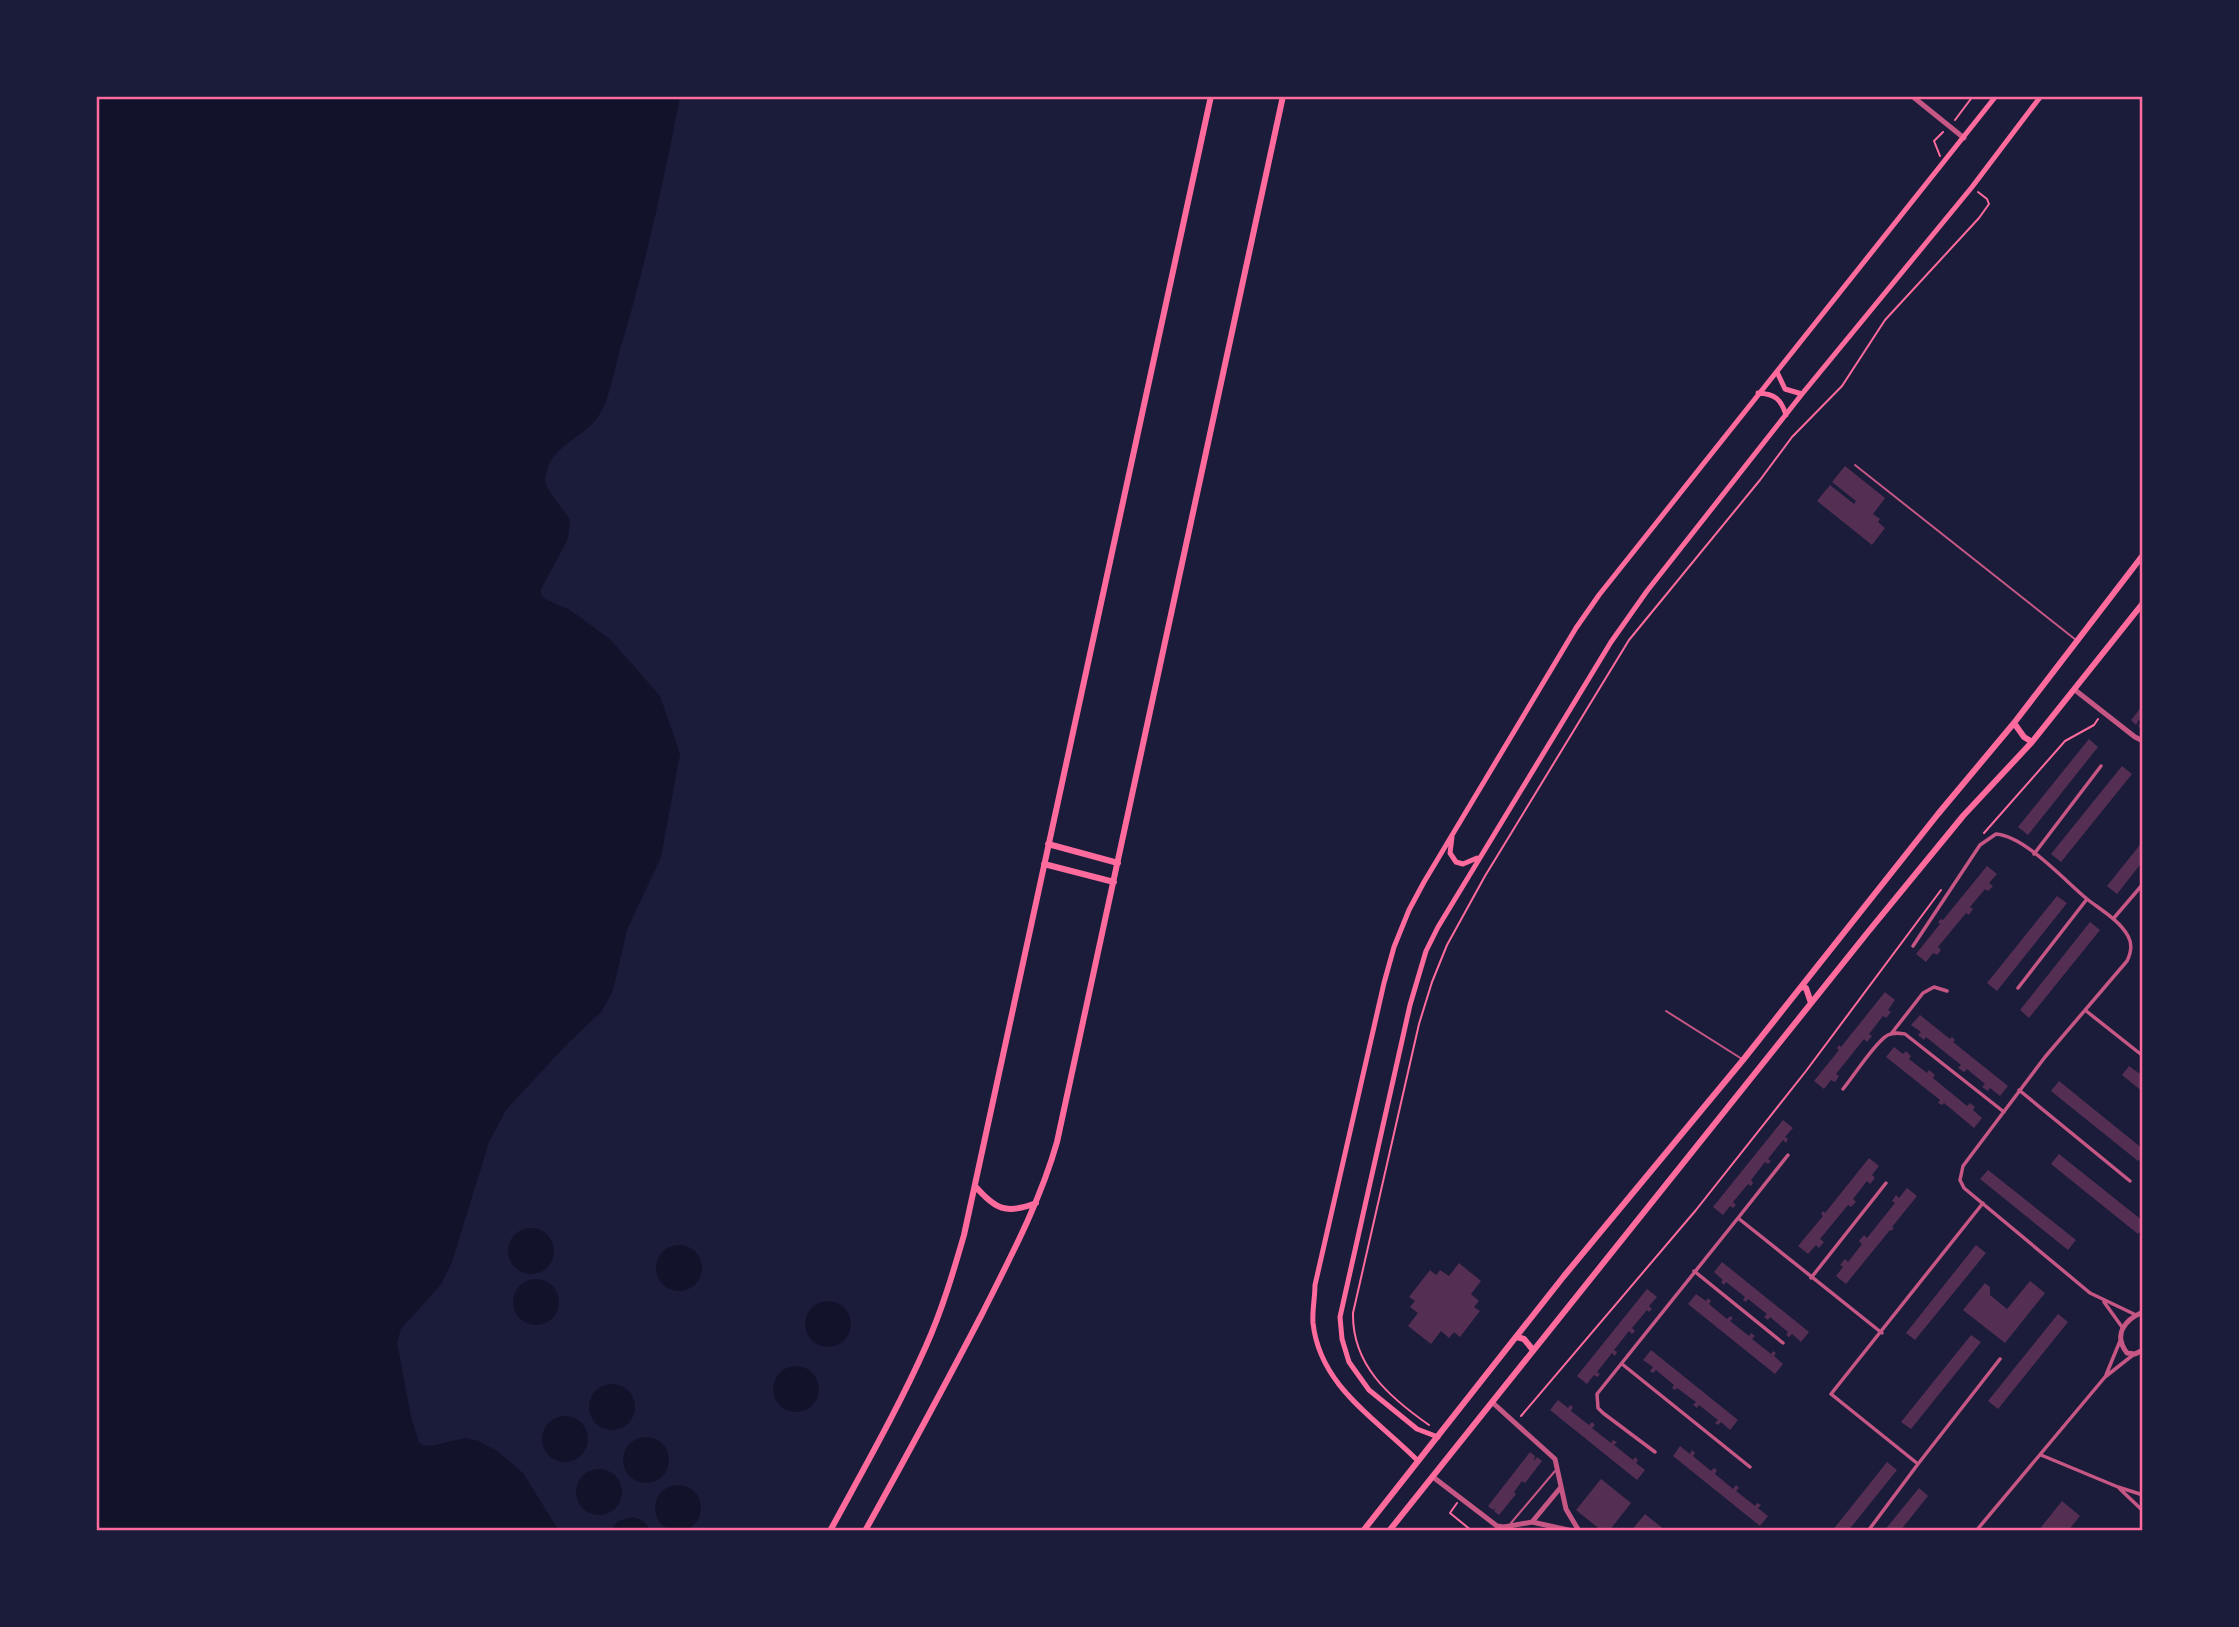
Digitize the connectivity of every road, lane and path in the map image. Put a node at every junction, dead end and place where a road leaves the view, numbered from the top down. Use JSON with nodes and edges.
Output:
{"nodes":[{"id":1,"x":1210,"y":96,"type":"edge"},
{"id":2,"x":1283,"y":96,"type":"edge"},
{"id":3,"x":1912,"y":96,"type":"edge"},
{"id":4,"x":1996,"y":96,"type":"edge"},
{"id":5,"x":2041,"y":96,"type":"edge"},
{"id":6,"x":1964,"y":138,"type":"junction"},
{"id":7,"x":1972,"y":187,"type":"junction"},
{"id":8,"x":1777,"y":372,"type":"junction"},
{"id":9,"x":1758,"y":393,"type":"junction"},
{"id":10,"x":1802,"y":394,"type":"junction"},
{"id":11,"x":1786,"y":415,"type":"junction"},
{"id":12,"x":1854,"y":465,"type":"dead end"},
{"id":13,"x":2143,"y":555,"type":"edge"},
{"id":14,"x":2143,"y":603,"type":"edge"},
{"id":15,"x":2136,"y":612,"type":"junction"},
{"id":16,"x":2143,"y":618,"type":"edge"},
{"id":17,"x":2077,"y":640,"type":"junction"},
{"id":18,"x":2075,"y":690,"type":"junction"},
{"id":19,"x":2104,"y":712,"type":"junction"},
{"id":20,"x":2014,"y":723,"type":"junction"},
{"id":21,"x":2143,"y":741,"type":"edge"},
{"id":22,"x":2032,"y":742,"type":"junction"},
{"id":23,"x":2101,"y":766,"type":"dead end"},
{"id":24,"x":1452,"y":834,"type":"junction"},
{"id":25,"x":1981,"y":837,"type":"dead end"},
{"id":26,"x":1048,"y":844,"type":"junction"},
{"id":27,"x":2034,"y":854,"type":"junction"},
{"id":28,"x":1479,"y":856,"type":"junction"},
{"id":29,"x":1118,"y":863,"type":"junction"},
{"id":30,"x":1044,"y":864,"type":"junction"},
{"id":31,"x":1948,"y":881,"type":"dead end"},
{"id":32,"x":1114,"y":882,"type":"junction"},
{"id":33,"x":2143,"y":884,"type":"edge"},
{"id":34,"x":2087,"y":899,"type":"junction"},
{"id":35,"x":2113,"y":919,"type":"junction"},
{"id":36,"x":1913,"y":946,"type":"dead end"},
{"id":37,"x":1801,"y":987,"type":"junction"},
{"id":38,"x":2018,"y":988,"type":"dead end"},
{"id":39,"x":1947,"y":991,"type":"dead end"},
{"id":40,"x":1811,"y":1003,"type":"junction"},
{"id":41,"x":2085,"y":1010,"type":"junction"},
{"id":42,"x":1666,"y":1011,"type":"dead end"},
{"id":43,"x":1891,"y":1034,"type":"junction"},
{"id":44,"x":2143,"y":1056,"type":"edge"},
{"id":45,"x":1743,"y":1060,"type":"junction"},
{"id":46,"x":1843,"y":1089,"type":"dead end"},
{"id":47,"x":2019,"y":1090,"type":"junction"},
{"id":48,"x":2004,"y":1112,"type":"junction"},
{"id":49,"x":1788,"y":1155,"type":"dead end"},
{"id":50,"x":2130,"y":1181,"type":"dead end"},
{"id":51,"x":1886,"y":1184,"type":"dead end"},
{"id":52,"x":975,"y":1186,"type":"junction"},
{"id":53,"x":1036,"y":1203,"type":"junction"},
{"id":54,"x":1983,"y":1203,"type":"junction"},
{"id":55,"x":1738,"y":1218,"type":"junction"},
{"id":56,"x":1695,"y":1271,"type":"junction"},
{"id":57,"x":1811,"y":1278,"type":"junction"},
{"id":58,"x":2102,"y":1300,"type":"junction"},
{"id":59,"x":2139,"y":1313,"type":"edge"},
{"id":60,"x":2122,"y":1327,"type":"junction"},
{"id":61,"x":1882,"y":1333,"type":"junction"},
{"id":62,"x":1517,"y":1337,"type":"junction"},
{"id":63,"x":2120,"y":1341,"type":"junction"},
{"id":64,"x":1783,"y":1343,"type":"dead end"},
{"id":65,"x":1533,"y":1350,"type":"junction"},
{"id":66,"x":2143,"y":1350,"type":"edge"},
{"id":67,"x":2135,"y":1354,"type":"junction"},
{"id":68,"x":2000,"y":1359,"type":"dead end"},
{"id":69,"x":1622,"y":1364,"type":"junction"},
{"id":70,"x":2105,"y":1377,"type":"junction"},
{"id":71,"x":1493,"y":1403,"type":"junction"},
{"id":72,"x":1516,"y":1423,"type":"junction"},
{"id":73,"x":1440,"y":1434,"type":"junction"},
{"id":74,"x":1655,"y":1452,"type":"dead end"},
{"id":75,"x":2041,"y":1455,"type":"junction"},
{"id":76,"x":1418,"y":1461,"type":"junction"},
{"id":77,"x":1918,"y":1464,"type":"junction"},
{"id":78,"x":1749,"y":1467,"type":"dead end"},
{"id":79,"x":1558,"y":1468,"type":"junction"},
{"id":80,"x":1433,"y":1477,"type":"junction"},
{"id":81,"x":1561,"y":1487,"type":"junction"},
{"id":82,"x":2118,"y":1488,"type":"junction"},
{"id":83,"x":2143,"y":1495,"type":"edge"},
{"id":84,"x":1460,"y":1499,"type":"junction"},
{"id":85,"x":2143,"y":1511,"type":"edge"},
{"id":86,"x":1532,"y":1522,"type":"junction"},
{"id":87,"x":1508,"y":1526,"type":"junction"},
{"id":88,"x":831,"y":1531,"type":"edge"},
{"id":89,"x":865,"y":1531,"type":"edge"},
{"id":90,"x":1363,"y":1531,"type":"edge"},
{"id":91,"x":1389,"y":1531,"type":"edge"},
{"id":92,"x":1472,"y":1531,"type":"edge"},
{"id":93,"x":1576,"y":1531,"type":"edge"},
{"id":94,"x":1868,"y":1531,"type":"edge"},
{"id":95,"x":1976,"y":1531,"type":"edge"}],
"edges":[{"from":1,"to":26,"type":"main road"},
{"from":2,"to":29,"type":"main road"},
{"from":3,"to":6,"type":"street"},
{"from":4,"to":6,"type":"main road"},
{"from":5,"to":7,"type":"main road"},
{"from":6,"to":8,"type":"main road"},
{"from":7,"to":10,"type":"main road"},
{"from":7,"to":73,"type":"path"},
{"from":8,"to":9,"type":"main road"},
{"from":8,"to":10,"type":"main road"},
{"from":9,"to":11,"type":"main road"},
{"from":9,"to":24,"type":"main road"},
{"from":10,"to":11,"type":"main road"},
{"from":11,"to":28,"type":"main road"},
{"from":12,"to":17,"type":"lane"},
{"from":13,"to":17,"type":"main road"},
{"from":14,"to":15,"type":"main road"},
{"from":15,"to":16,"type":"street"},
{"from":15,"to":18,"type":"main road"},
{"from":17,"to":20,"type":"main road"},
{"from":18,"to":19,"type":"street"},
{"from":18,"to":22,"type":"main road"},
{"from":19,"to":21,"type":"street"},
{"from":19,"to":25,"type":"path"},
{"from":20,"to":22,"type":"main road"},
{"from":20,"to":37,"type":"main road"},
{"from":22,"to":40,"type":"main road"},
{"from":23,"to":27,"type":"street"},
{"from":24,"to":28,"type":"main road"},
{"from":24,"to":76,"type":"main road"},
{"from":26,"to":29,"type":"main road"},
{"from":26,"to":30,"type":"main road"},
{"from":27,"to":34,"type":"street"},
{"from":27,"to":36,"type":"street"},
{"from":28,"to":73,"type":"main road"},
{"from":29,"to":32,"type":"main road"},
{"from":30,"to":32,"type":"main road"},
{"from":30,"to":52,"type":"main road"},
{"from":31,"to":72,"type":"path"},
{"from":32,"to":53,"type":"main road"},
{"from":33,"to":35,"type":"street"},
{"from":34,"to":35,"type":"street"},
{"from":34,"to":38,"type":"street"},
{"from":35,"to":41,"type":"street"},
{"from":37,"to":40,"type":"main road"},
{"from":37,"to":45,"type":"main road"},
{"from":39,"to":43,"type":"street"},
{"from":40,"to":65,"type":"main road"},
{"from":41,"to":44,"type":"street"},
{"from":41,"to":47,"type":"street"},
{"from":42,"to":45,"type":"lane"},
{"from":43,"to":46,"type":"street"},
{"from":43,"to":48,"type":"street"},
{"from":45,"to":62,"type":"main road"},
{"from":47,"to":48,"type":"street"},
{"from":47,"to":50,"type":"street"},
{"from":48,"to":54,"type":"street"},
{"from":49,"to":55,"type":"street"},
{"from":51,"to":57,"type":"street"},
{"from":52,"to":53,"type":"main road"},
{"from":52,"to":88,"type":"main road"},
{"from":53,"to":89,"type":"main road"},
{"from":54,"to":58,"type":"street"},
{"from":54,"to":61,"type":"street"},
{"from":55,"to":56,"type":"street"},
{"from":55,"to":57,"type":"street"},
{"from":56,"to":64,"type":"street"},
{"from":56,"to":69,"type":"street"},
{"from":57,"to":61,"type":"street"},
{"from":58,"to":59,"type":"street"},
{"from":58,"to":60,"type":"street"},
{"from":59,"to":60,"type":"street"},
{"from":60,"to":63,"type":"street"},
{"from":61,"to":77,"type":"street"},
{"from":62,"to":65,"type":"main road"},
{"from":62,"to":73,"type":"main road"},
{"from":63,"to":67,"type":"street"},
{"from":63,"to":70,"type":"street"},
{"from":65,"to":71,"type":"main road"},
{"from":66,"to":67,"type":"street"},
{"from":67,"to":70,"type":"street"},
{"from":68,"to":77,"type":"street"},
{"from":69,"to":74,"type":"street"},
{"from":69,"to":78,"type":"street"},
{"from":70,"to":75,"type":"street"},
{"from":71,"to":72,"type":"street"},
{"from":71,"to":80,"type":"main road"},
{"from":72,"to":79,"type":"street"},
{"from":73,"to":76,"type":"main road"},
{"from":75,"to":82,"type":"street"},
{"from":75,"to":95,"type":"street"},
{"from":76,"to":90,"type":"main road"},
{"from":77,"to":94,"type":"street"},
{"from":79,"to":81,"type":"street"},
{"from":79,"to":87,"type":"lane"},
{"from":80,"to":84,"type":"street"},
{"from":80,"to":91,"type":"main road"},
{"from":81,"to":86,"type":"street"},
{"from":81,"to":93,"type":"street"},
{"from":82,"to":83,"type":"street"},
{"from":82,"to":85,"type":"street"},
{"from":84,"to":87,"type":"street"},
{"from":84,"to":92,"type":"path"},
{"from":86,"to":87,"type":"street"},
{"from":86,"to":93,"type":"street"}]}
